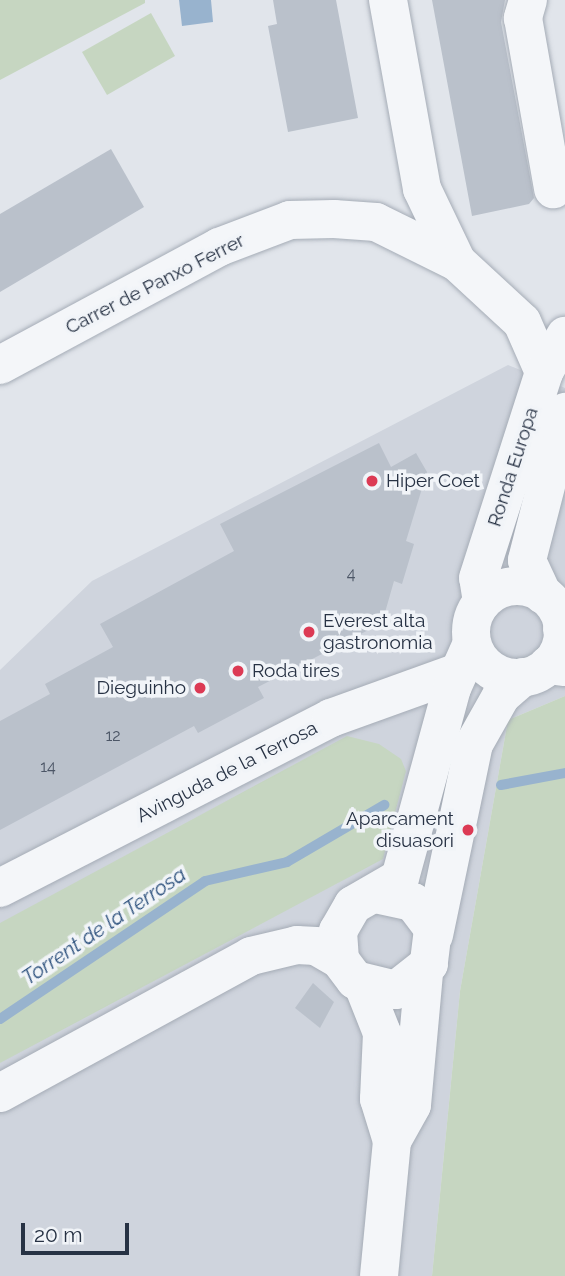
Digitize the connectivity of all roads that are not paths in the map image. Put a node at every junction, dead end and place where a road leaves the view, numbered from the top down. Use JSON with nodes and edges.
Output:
{"nodes":[{"id":1,"x":388,"y":0,"type":"edge"},
{"id":2,"x":528,"y":0,"type":"edge"},
{"id":3,"x":553,"y":189,"type":"dead end"},
{"id":4,"x":457,"y":262,"type":"junction"},
{"id":5,"x":565,"y":336,"type":"edge"},
{"id":6,"x":0,"y":365,"type":"edge"},
{"id":7,"x":544,"y":372,"type":"junction"},
{"id":8,"x":565,"y":412,"type":"edge"},
{"id":9,"x":543,"y":595,"type":"junction"},
{"id":10,"x":482,"y":602,"type":"junction"},
{"id":11,"x":564,"y":630,"type":"edge"},
{"id":12,"x":466,"y":657,"type":"junction"},
{"id":13,"x":545,"y":670,"type":"edge"},
{"id":14,"x":0,"y":888,"type":"edge"},
{"id":15,"x":375,"y":894,"type":"junction"},
{"id":16,"x":434,"y":935,"type":"junction"},
{"id":17,"x":352,"y":972,"type":"junction"},
{"id":18,"x":424,"y":972,"type":"junction"},
{"id":19,"x":0,"y":1093,"type":"edge"},
{"id":20,"x":392,"y":1140,"type":"junction"},
{"id":21,"x":379,"y":1276,"type":"edge"}],
"edges":[{"from":1,"to":4,"type":"street"},
{"from":2,"to":3,"type":"street"},
{"from":4,"to":6,"type":"street","name":"Carrer de Panxo Ferrer"},
{"from":4,"to":7,"type":"street","name":"Carrer de Panxo Ferrer"},
{"from":5,"to":7,"type":"street","name":"Ronda Europa"},
{"from":7,"to":10,"type":"street","name":"Ronda Europa"},
{"from":8,"to":9,"type":"street","name":"Ronda Europa"},
{"from":9,"to":10,"type":"street"},
{"from":9,"to":11,"type":"street","name":"Ronda Europa"},
{"from":10,"to":12,"type":"street","name":"Ronda Europa"},
{"from":11,"to":13,"type":"street","name":"Ronda Europa"},
{"from":12,"to":13,"type":"street"},
{"from":12,"to":14,"type":"street","name":"Avinguda de la Terrosa"},
{"from":12,"to":15,"type":"street","name":"Ronda Europa"},
{"from":13,"to":16,"type":"street","name":"Ronda Europa"},
{"from":15,"to":16,"type":"street"},
{"from":15,"to":17,"type":"street","name":"Ronda Europa"},
{"from":16,"to":18,"type":"street","name":"Ronda Europa"},
{"from":17,"to":18,"type":"street"},
{"from":17,"to":19,"type":"street"},
{"from":17,"to":20,"type":"street","name":"Ronda Europa"},
{"from":18,"to":20,"type":"street","name":"Ronda Europa"},
{"from":20,"to":21,"type":"street","name":"Ronda Europa"}]}
